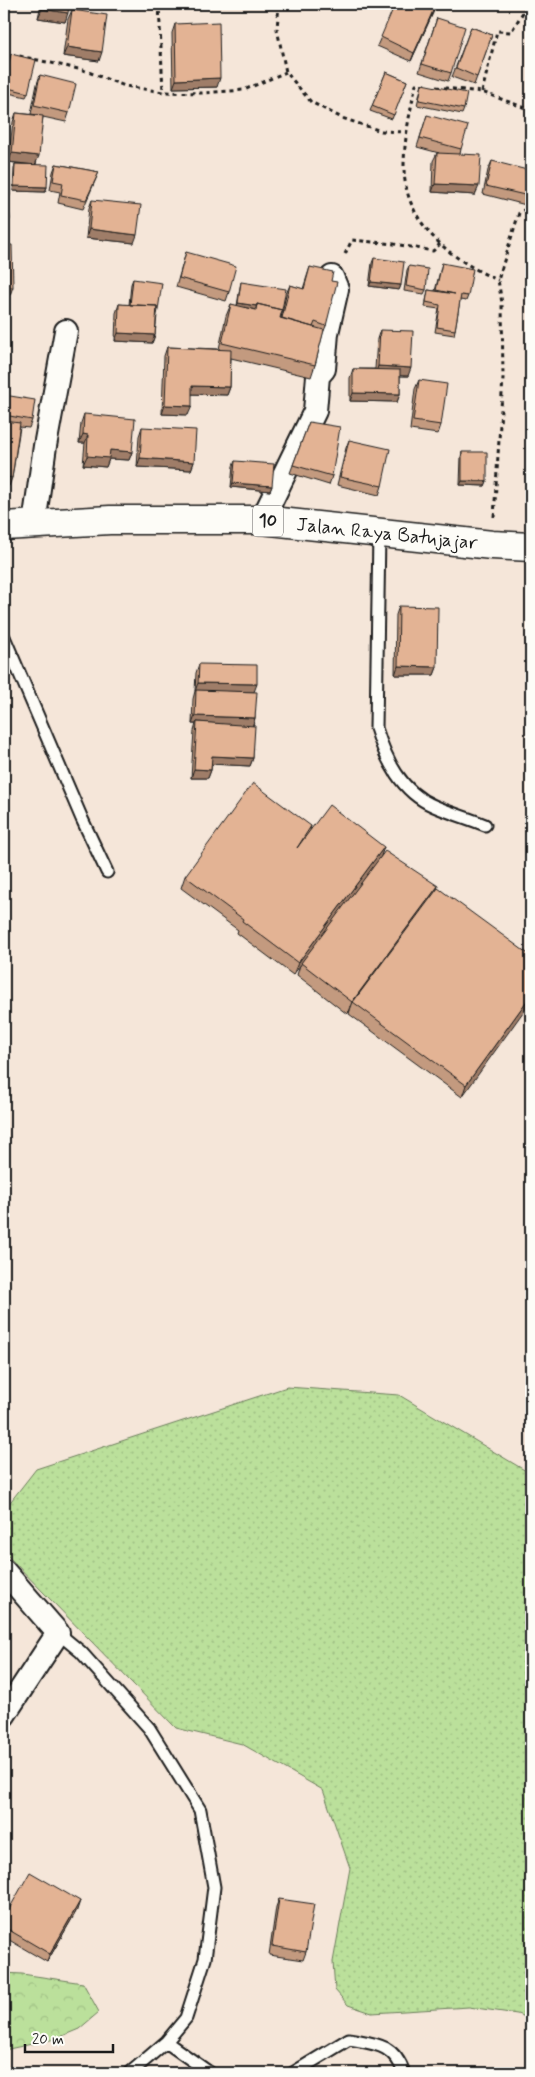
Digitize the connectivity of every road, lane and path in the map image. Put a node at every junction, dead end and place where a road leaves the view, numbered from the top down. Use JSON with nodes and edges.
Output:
{"nodes":[{"id":1,"x":159,"y":4,"type":"edge"},
{"id":2,"x":279,"y":4,"type":"edge"},
{"id":3,"x":528,"y":4,"type":"edge"},
{"id":4,"x":4,"y":58,"type":"edge"},
{"id":5,"x":286,"y":72,"type":"junction"},
{"id":6,"x":163,"y":92,"type":"junction"},
{"id":7,"x":482,"y":92,"type":"junction"},
{"id":8,"x":531,"y":110,"type":"edge"},
{"id":9,"x":406,"y":132,"type":"junction"},
{"id":10,"x":531,"y":190,"type":"edge"},
{"id":11,"x":440,"y":244,"type":"junction"},
{"id":12,"x":332,"y":277,"type":"joint"},
{"id":13,"x":498,"y":280,"type":"junction"},
{"id":14,"x":66,"y":331,"type":"dead end"},
{"id":15,"x":262,"y":520,"type":"junction"},
{"id":16,"x":34,"y":524,"type":"junction"},
{"id":17,"x":4,"y":526,"type":"edge"},
{"id":18,"x":378,"y":533,"type":"junction"},
{"id":19,"x":492,"y":545,"type":"junction"},
{"id":20,"x":531,"y":548,"type":"edge"},
{"id":21,"x":4,"y":637,"type":"edge"},
{"id":22,"x":485,"y":825,"type":"dead end"},
{"id":23,"x":107,"y":872,"type":"dead end"},
{"id":24,"x":4,"y":1571,"type":"edge"},
{"id":25,"x":58,"y":1632,"type":"junction"},
{"id":26,"x":4,"y":1715,"type":"edge"},
{"id":27,"x":166,"y":2042,"type":"junction"},
{"id":28,"x":130,"y":2073,"type":"edge"},
{"id":29,"x":210,"y":2073,"type":"edge"},
{"id":30,"x":293,"y":2073,"type":"edge"},
{"id":31,"x":404,"y":2073,"type":"edge"}],
"edges":[{"from":1,"to":6,"type":"path"},
{"from":2,"to":5,"type":"path"},
{"from":3,"to":7,"type":"path"},
{"from":4,"to":6,"type":"path"},
{"from":5,"to":6,"type":"path"},
{"from":5,"to":9,"type":"path"},
{"from":7,"to":8,"type":"path"},
{"from":7,"to":9,"type":"path"},
{"from":9,"to":11,"type":"path"},
{"from":10,"to":13,"type":"path"},
{"from":11,"to":12,"type":"path"},
{"from":11,"to":13,"type":"path"},
{"from":12,"to":15,"type":"street"},
{"from":13,"to":19,"type":"path"},
{"from":14,"to":16,"type":"street"},
{"from":15,"to":16,"type":"highway","name":"Jalan Raya Batujajar","number":"10"},
{"from":15,"to":18,"type":"highway","name":"Jalan Raya Batujajar","number":"10"},
{"from":16,"to":17,"type":"highway","name":"Jalan Raya Batujajar","number":"10"},
{"from":18,"to":19,"type":"highway","name":"Jalan Raya Batujajar","number":"10"},
{"from":18,"to":22,"type":"lane"},
{"from":19,"to":20,"type":"highway","name":"Jalan Raya Batujajar","number":"10"},
{"from":21,"to":23,"type":"lane"},
{"from":24,"to":25,"type":"street"},
{"from":25,"to":26,"type":"street"},
{"from":25,"to":27,"type":"lane"},
{"from":27,"to":28,"type":"lane"},
{"from":27,"to":29,"type":"lane"},
{"from":30,"to":31,"type":"lane"}]}
